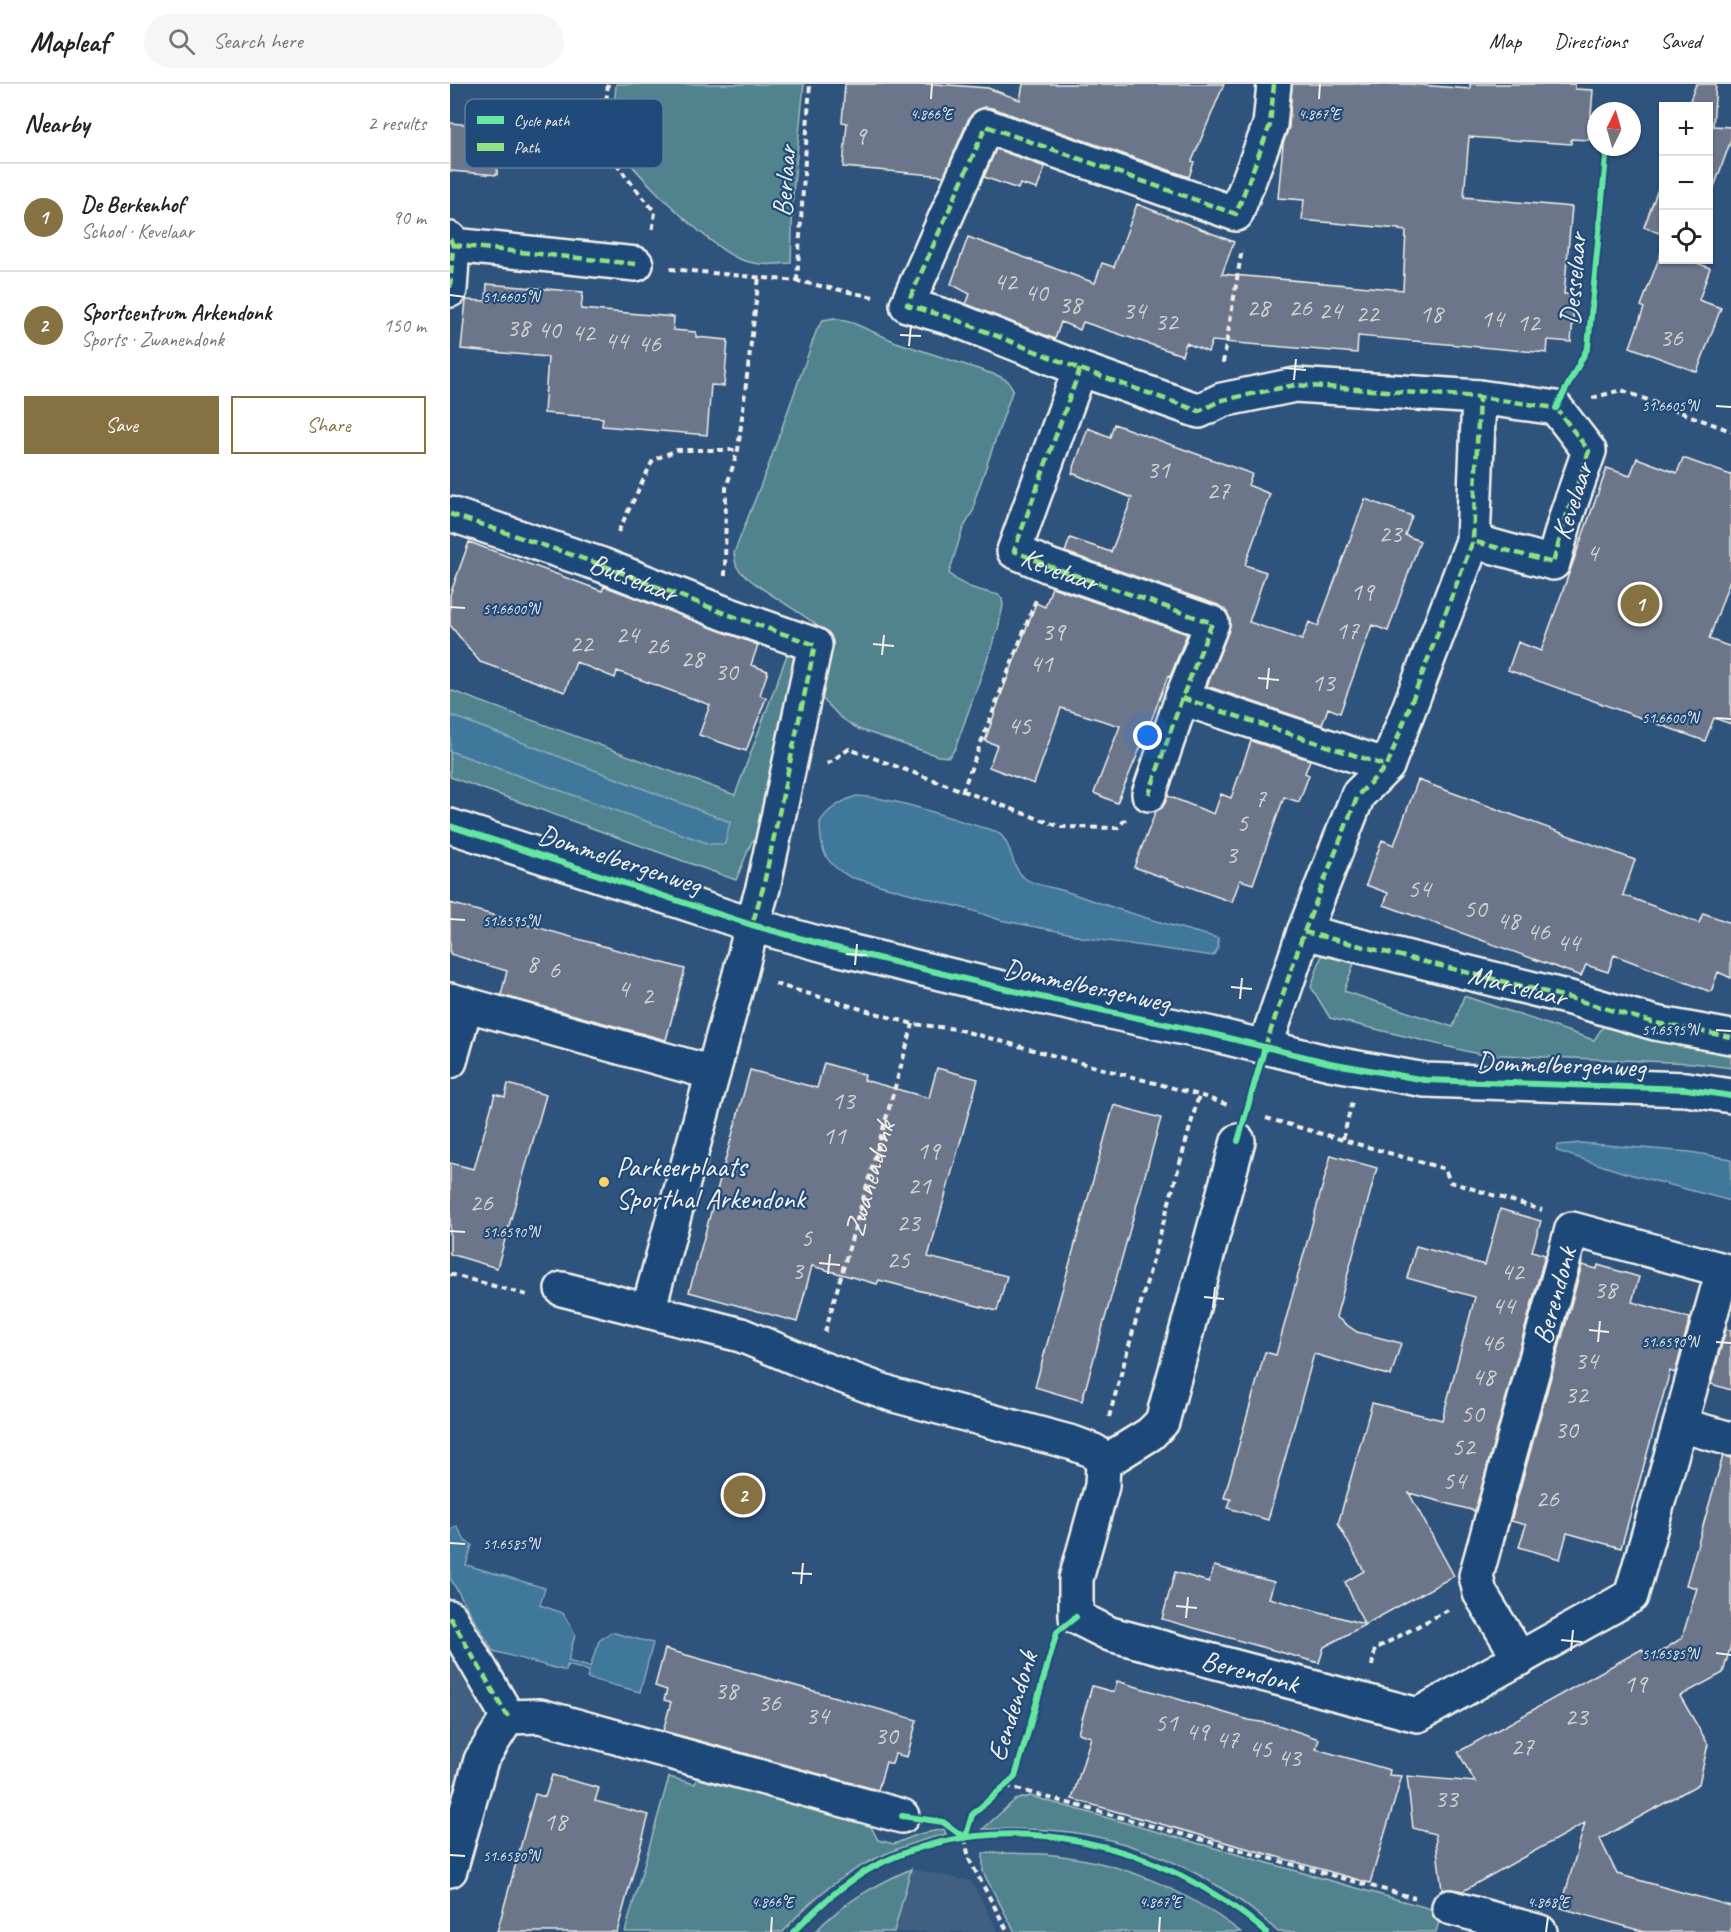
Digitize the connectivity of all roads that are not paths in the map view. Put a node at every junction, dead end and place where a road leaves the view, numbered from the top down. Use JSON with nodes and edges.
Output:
{"nodes":[{"id":1,"x":1274,"y":84,"type":"edge"},
{"id":2,"x":452,"y":242,"type":"edge"},
{"id":3,"x":642,"y":265,"type":"road end"},
{"id":4,"x":450,"y":290,"type":"edge"},
{"id":5,"x":1080,"y":369,"type":"junction"},
{"id":6,"x":1479,"y":397,"type":"junction"},
{"id":7,"x":450,"y":514,"type":"edge"},
{"id":8,"x":1473,"y":541,"type":"junction"},
{"id":9,"x":1182,"y":698,"type":"junction"},
{"id":10,"x":1387,"y":766,"type":"junction"},
{"id":11,"x":1149,"y":794,"type":"road end"},
{"id":12,"x":450,"y":826,"type":"edge"},
{"id":13,"x":752,"y":925,"type":"junction"},
{"id":14,"x":1304,"y":932,"type":"junction"},
{"id":15,"x":458,"y":1002,"type":"edge"},
{"id":16,"x":1731,"y":1037,"type":"edge"},
{"id":17,"x":1265,"y":1047,"type":"junction"},
{"id":18,"x":450,"y":1061,"type":"edge"},
{"id":19,"x":713,"y":1073,"type":"junction"},
{"id":20,"x":1731,"y":1096,"type":"edge"},
{"id":21,"x":1242,"y":1126,"type":"road end"},
{"id":22,"x":562,"y":1289,"type":"road end"},
{"id":23,"x":648,"y":1311,"type":"junction"},
{"id":24,"x":1680,"y":1425,"type":"junction"},
{"id":25,"x":1731,"y":1439,"type":"edge"},
{"id":26,"x":1099,"y":1457,"type":"junction"},
{"id":27,"x":450,"y":1617,"type":"edge"},
{"id":28,"x":1520,"y":1659,"type":"junction"},
{"id":29,"x":508,"y":1717,"type":"junction"},
{"id":30,"x":902,"y":1815,"type":"dead end"},
{"id":31,"x":450,"y":1870,"type":"edge"},
{"id":32,"x":1449,"y":1907,"type":"road end"},
{"id":33,"x":1540,"y":1932,"type":"edge"}],
"edges":[{"from":1,"to":5,"type":"street"},
{"from":2,"to":3,"type":"street"},
{"from":2,"to":4,"type":"street"},
{"from":5,"to":6,"type":"street"},
{"from":5,"to":9,"type":"street","name":"Kevelaar"},
{"from":6,"to":8,"type":"street"},
{"from":6,"to":8,"type":"street","name":"Kevelaar"},
{"from":7,"to":13,"type":"street","name":"Butselaar"},
{"from":8,"to":10,"type":"street"},
{"from":9,"to":10,"type":"street"},
{"from":9,"to":11,"type":"street","name":"Kevelaar"},
{"from":10,"to":14,"type":"street"},
{"from":12,"to":13,"type":"street","name":"Dommelbergenweg"},
{"from":13,"to":17,"type":"street","name":"Dommelbergenweg"},
{"from":13,"to":19,"type":"street"},
{"from":14,"to":16,"type":"street","name":"Marselaar"},
{"from":14,"to":17,"type":"street"},
{"from":15,"to":18,"type":"street"},
{"from":15,"to":19,"type":"street"},
{"from":17,"to":20,"type":"street","name":"Dommelbergenweg"},
{"from":19,"to":23,"type":"street"},
{"from":21,"to":26,"type":"street"},
{"from":22,"to":23,"type":"street"},
{"from":23,"to":26,"type":"street"},
{"from":24,"to":25,"type":"street"},
{"from":24,"to":28,"type":"street","name":"Berendonk"},
{"from":24,"to":28,"type":"street","name":"Berendonk"},
{"from":26,"to":28,"type":"street","name":"Berendonk"},
{"from":27,"to":29,"type":"street"},
{"from":29,"to":30,"type":"street"},
{"from":29,"to":31,"type":"street"},
{"from":32,"to":33,"type":"street"}]}
